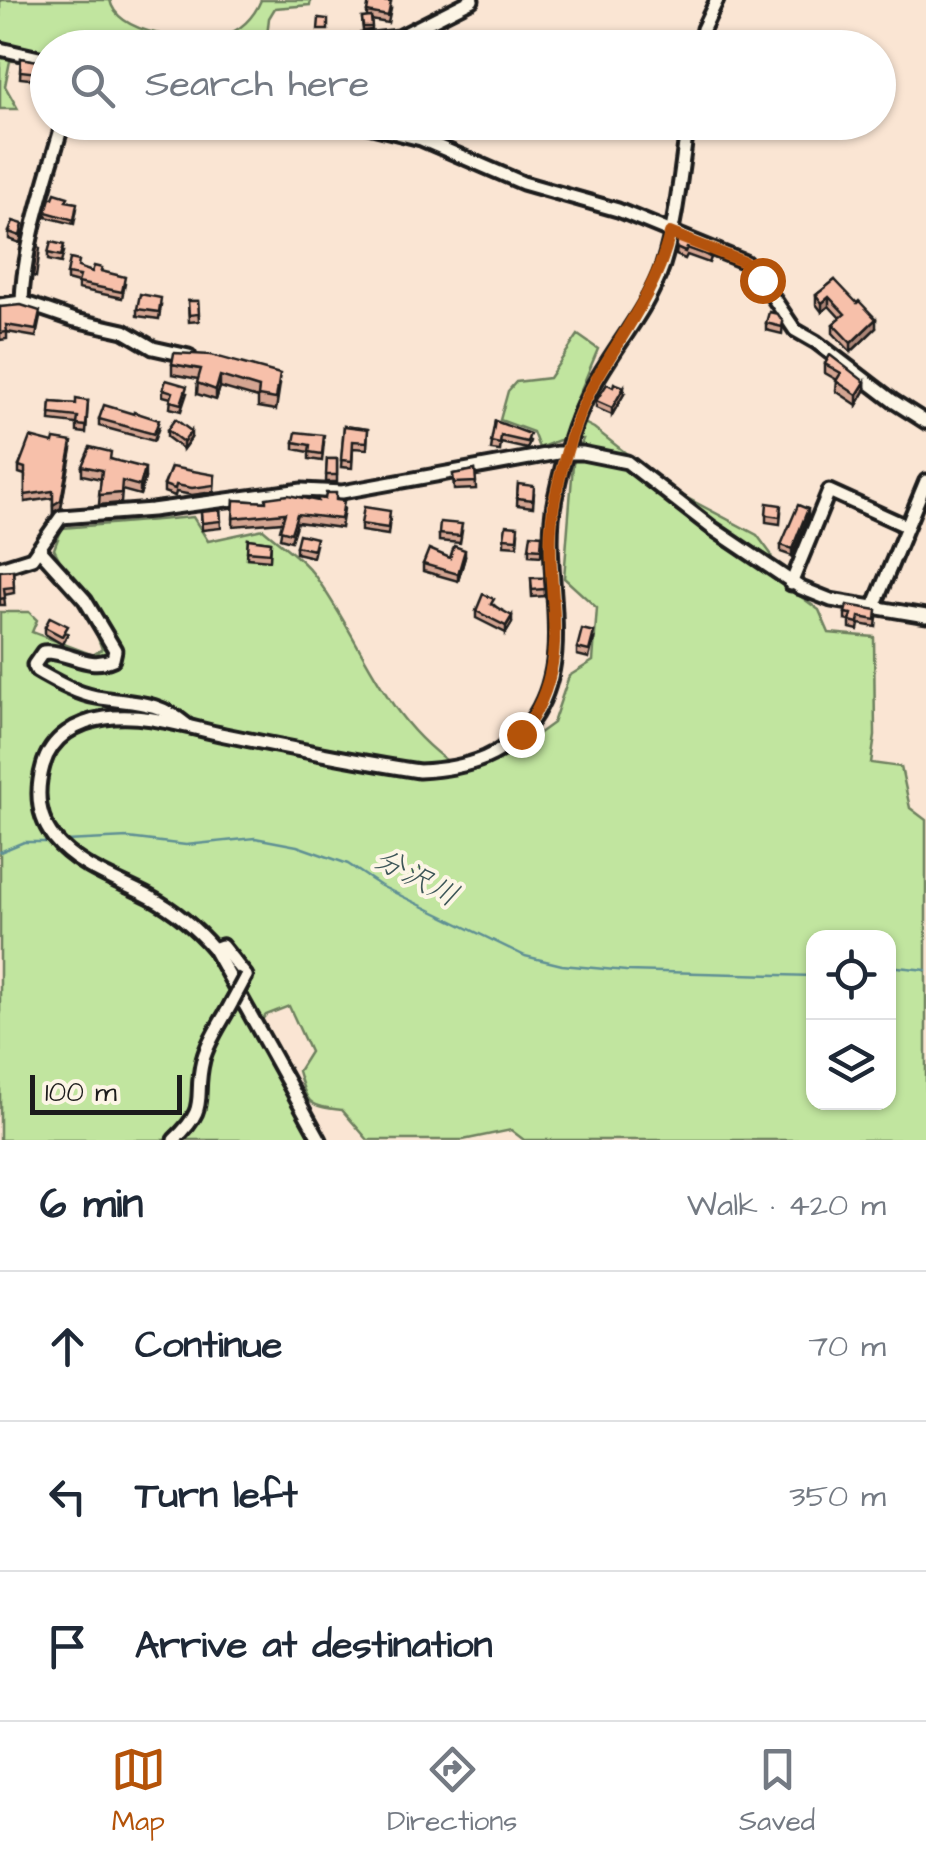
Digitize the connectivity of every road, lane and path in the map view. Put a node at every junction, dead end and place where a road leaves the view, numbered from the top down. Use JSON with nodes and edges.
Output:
{"nodes":[{"id":1,"x":472,"y":0,"type":"edge"},
{"id":2,"x":717,"y":0,"type":"edge"},
{"id":3,"x":413,"y":30,"type":"edge"},
{"id":4,"x":702,"y":30,"type":"edge"},
{"id":5,"x":0,"y":49,"type":"edge"},
{"id":6,"x":30,"y":56,"type":"edge"},
{"id":7,"x":58,"y":140,"type":"edge"},
{"id":8,"x":423,"y":140,"type":"edge"},
{"id":9,"x":685,"y":140,"type":"edge"},
{"id":10,"x":670,"y":233,"type":"junction"},
{"id":11,"x":22,"y":302,"type":"junction"},
{"id":12,"x":0,"y":306,"type":"edge"},
{"id":13,"x":198,"y":356,"type":"edge"},
{"id":14,"x":926,"y":422,"type":"edge"},
{"id":15,"x":565,"y":452,"type":"junction"},
{"id":16,"x":926,"y":481,"type":"edge"},
{"id":17,"x":906,"y":526,"type":"junction"},
{"id":18,"x":39,"y":550,"type":"junction"},
{"id":19,"x":0,"y":568,"type":"edge"},
{"id":20,"x":792,"y":584,"type":"junction"},
{"id":21,"x":873,"y":608,"type":"junction"},
{"id":22,"x":926,"y":616,"type":"edge"},
{"id":23,"x":187,"y":726,"type":"junction"},
{"id":24,"x":214,"y":949,"type":"junction"},
{"id":25,"x":174,"y":1140,"type":"edge"},
{"id":26,"x":320,"y":1140,"type":"edge"}],
"edges":[{"from":1,"to":3,"type":"street"},
{"from":2,"to":4,"type":"street"},
{"from":5,"to":6,"type":"street"},
{"from":7,"to":11,"type":"street"},
{"from":8,"to":10,"type":"street"},
{"from":9,"to":10,"type":"street"},
{"from":10,"to":14,"type":"street"},
{"from":10,"to":15,"type":"street"},
{"from":11,"to":12,"type":"street"},
{"from":11,"to":13,"type":"street"},
{"from":15,"to":18,"type":"street"},
{"from":15,"to":20,"type":"street"},
{"from":15,"to":23,"type":"street"},
{"from":16,"to":17,"type":"street"},
{"from":17,"to":20,"type":"street"},
{"from":17,"to":21,"type":"street"},
{"from":18,"to":19,"type":"street"},
{"from":18,"to":23,"type":"street"},
{"from":20,"to":21,"type":"street"},
{"from":21,"to":22,"type":"street"},
{"from":23,"to":24,"type":"street"},
{"from":24,"to":25,"type":"street","bridge":true},
{"from":24,"to":26,"type":"street"}]}
